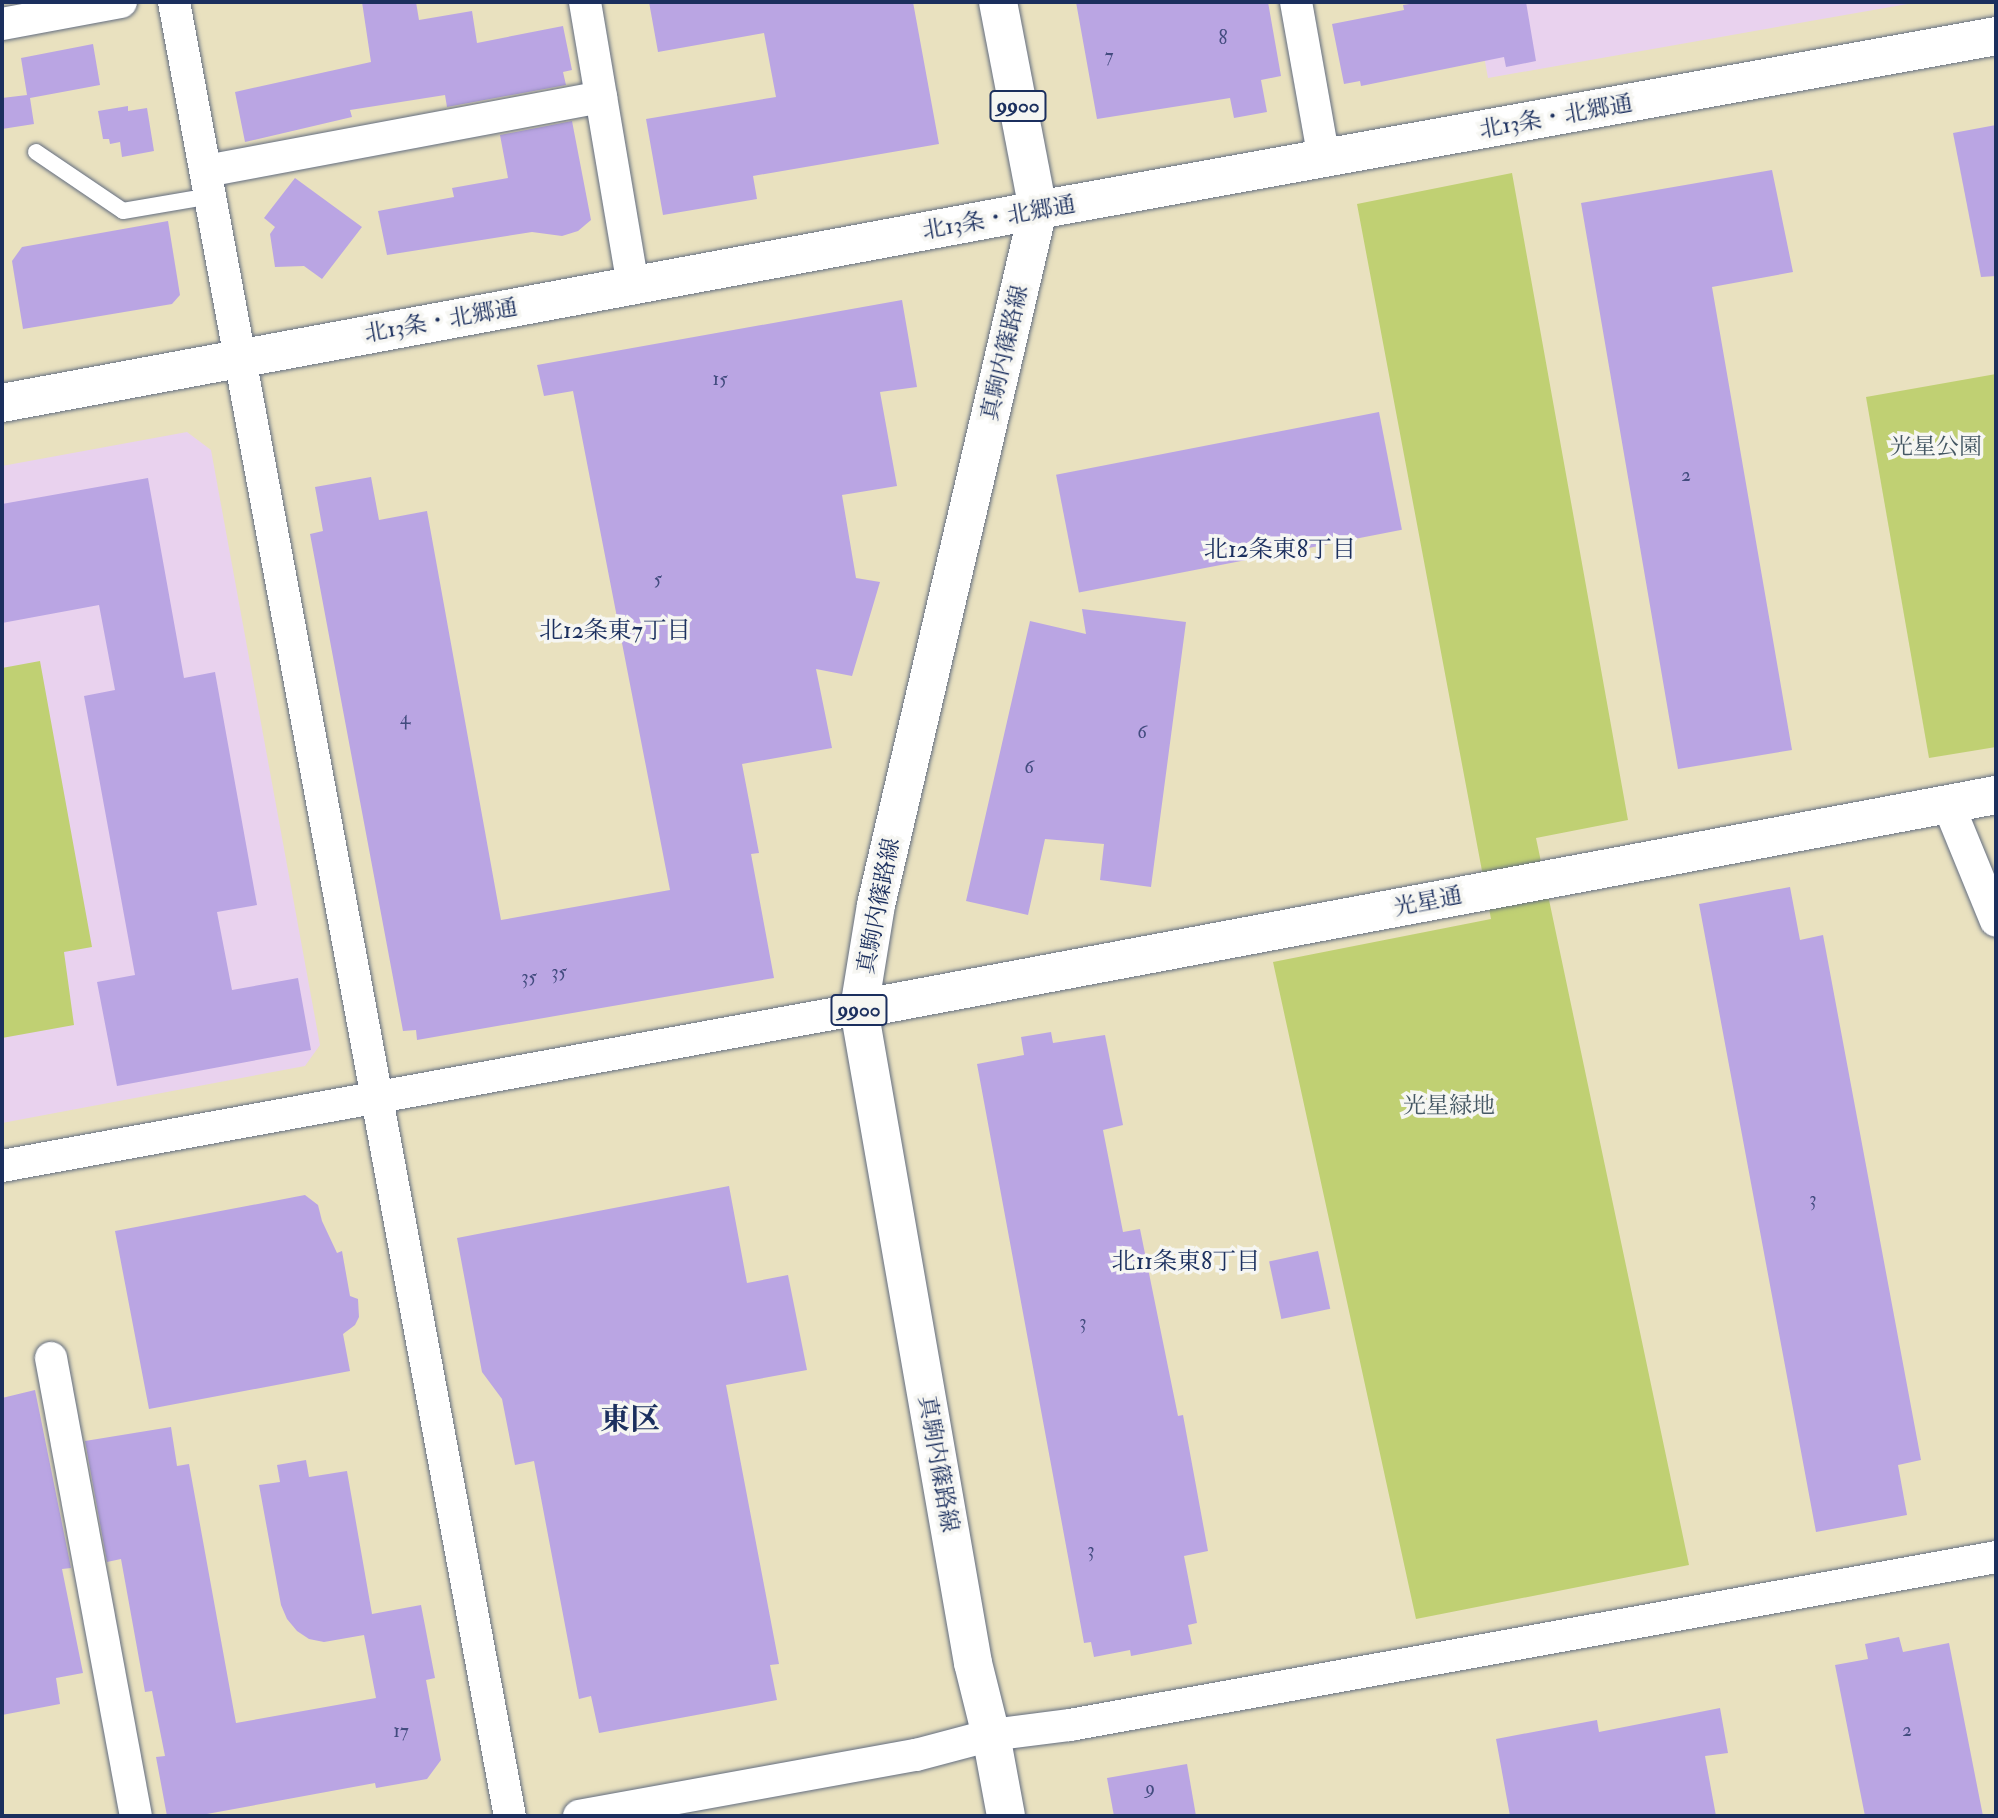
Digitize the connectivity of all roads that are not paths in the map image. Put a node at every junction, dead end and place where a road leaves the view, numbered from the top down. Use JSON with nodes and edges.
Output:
{"nodes":[{"id":1,"x":121,"y":2,"type":"edge"},
{"id":2,"x":174,"y":2,"type":"edge"},
{"id":3,"x":585,"y":2,"type":"edge"},
{"id":4,"x":998,"y":2,"type":"edge"},
{"id":5,"x":1296,"y":2,"type":"edge"},
{"id":6,"x":2,"y":23,"type":"edge"},
{"id":7,"x":1996,"y":36,"type":"edge"},
{"id":8,"x":601,"y":97,"type":"junction"},
{"id":9,"x":36,"y":152,"type":"dead end"},
{"id":10,"x":1324,"y":159,"type":"junction"},
{"id":11,"x":209,"y":183,"type":"junction"},
{"id":12,"x":1038,"y":210,"type":"junction"},
{"id":13,"x":633,"y":286,"type":"junction"},
{"id":14,"x":242,"y":358,"type":"junction"},
{"id":15,"x":2,"y":403,"type":"edge"},
{"id":16,"x":1996,"y":795,"type":"edge"},
{"id":17,"x":1948,"y":804,"type":"junction"},
{"id":18,"x":1996,"y":922,"type":"edge"},
{"id":19,"x":859,"y":1009,"type":"junction"},
{"id":20,"x":377,"y":1097,"type":"junction"},
{"id":21,"x":2,"y":1167,"type":"edge"},
{"id":22,"x":51,"y":1358,"type":"dead end"},
{"id":23,"x":1996,"y":1557,"type":"edge"},
{"id":24,"x":991,"y":1735,"type":"junction"},
{"id":25,"x":136,"y":1816,"type":"edge"},
{"id":26,"x":510,"y":1816,"type":"edge"},
{"id":27,"x":579,"y":1816,"type":"edge"},
{"id":28,"x":1006,"y":1816,"type":"edge"}],
"edges":[{"from":1,"to":6,"type":"street"},
{"from":2,"to":11,"type":"street"},
{"from":3,"to":8,"type":"street"},
{"from":4,"to":12,"type":"street","name":"真駒内篠路線","number":"9900"},
{"from":5,"to":10,"type":"street"},
{"from":7,"to":10,"type":"street","name":"北13条・北郷通"},
{"from":8,"to":11,"type":"street"},
{"from":8,"to":13,"type":"street"},
{"from":9,"to":11,"type":"lane"},
{"from":10,"to":12,"type":"street","name":"北13条・北郷通"},
{"from":11,"to":14,"type":"street"},
{"from":12,"to":13,"type":"street","name":"北13条・北郷通"},
{"from":12,"to":19,"type":"street","name":"真駒内篠路線","number":"9900"},
{"from":13,"to":14,"type":"street","name":"北13条・北郷通"},
{"from":14,"to":15,"type":"street","name":"北13条・北郷通"},
{"from":14,"to":20,"type":"street"},
{"from":16,"to":17,"type":"street","name":"光星通"},
{"from":17,"to":18,"type":"street"},
{"from":17,"to":19,"type":"street","name":"光星通"},
{"from":19,"to":20,"type":"street"},
{"from":19,"to":24,"type":"street","name":"真駒内篠路線","number":"9900"},
{"from":20,"to":21,"type":"street"},
{"from":20,"to":26,"type":"street"},
{"from":22,"to":25,"type":"street"},
{"from":23,"to":24,"type":"street"},
{"from":24,"to":27,"type":"street"},
{"from":24,"to":28,"type":"street","name":"真駒内篠路線","number":"9900"}]}
